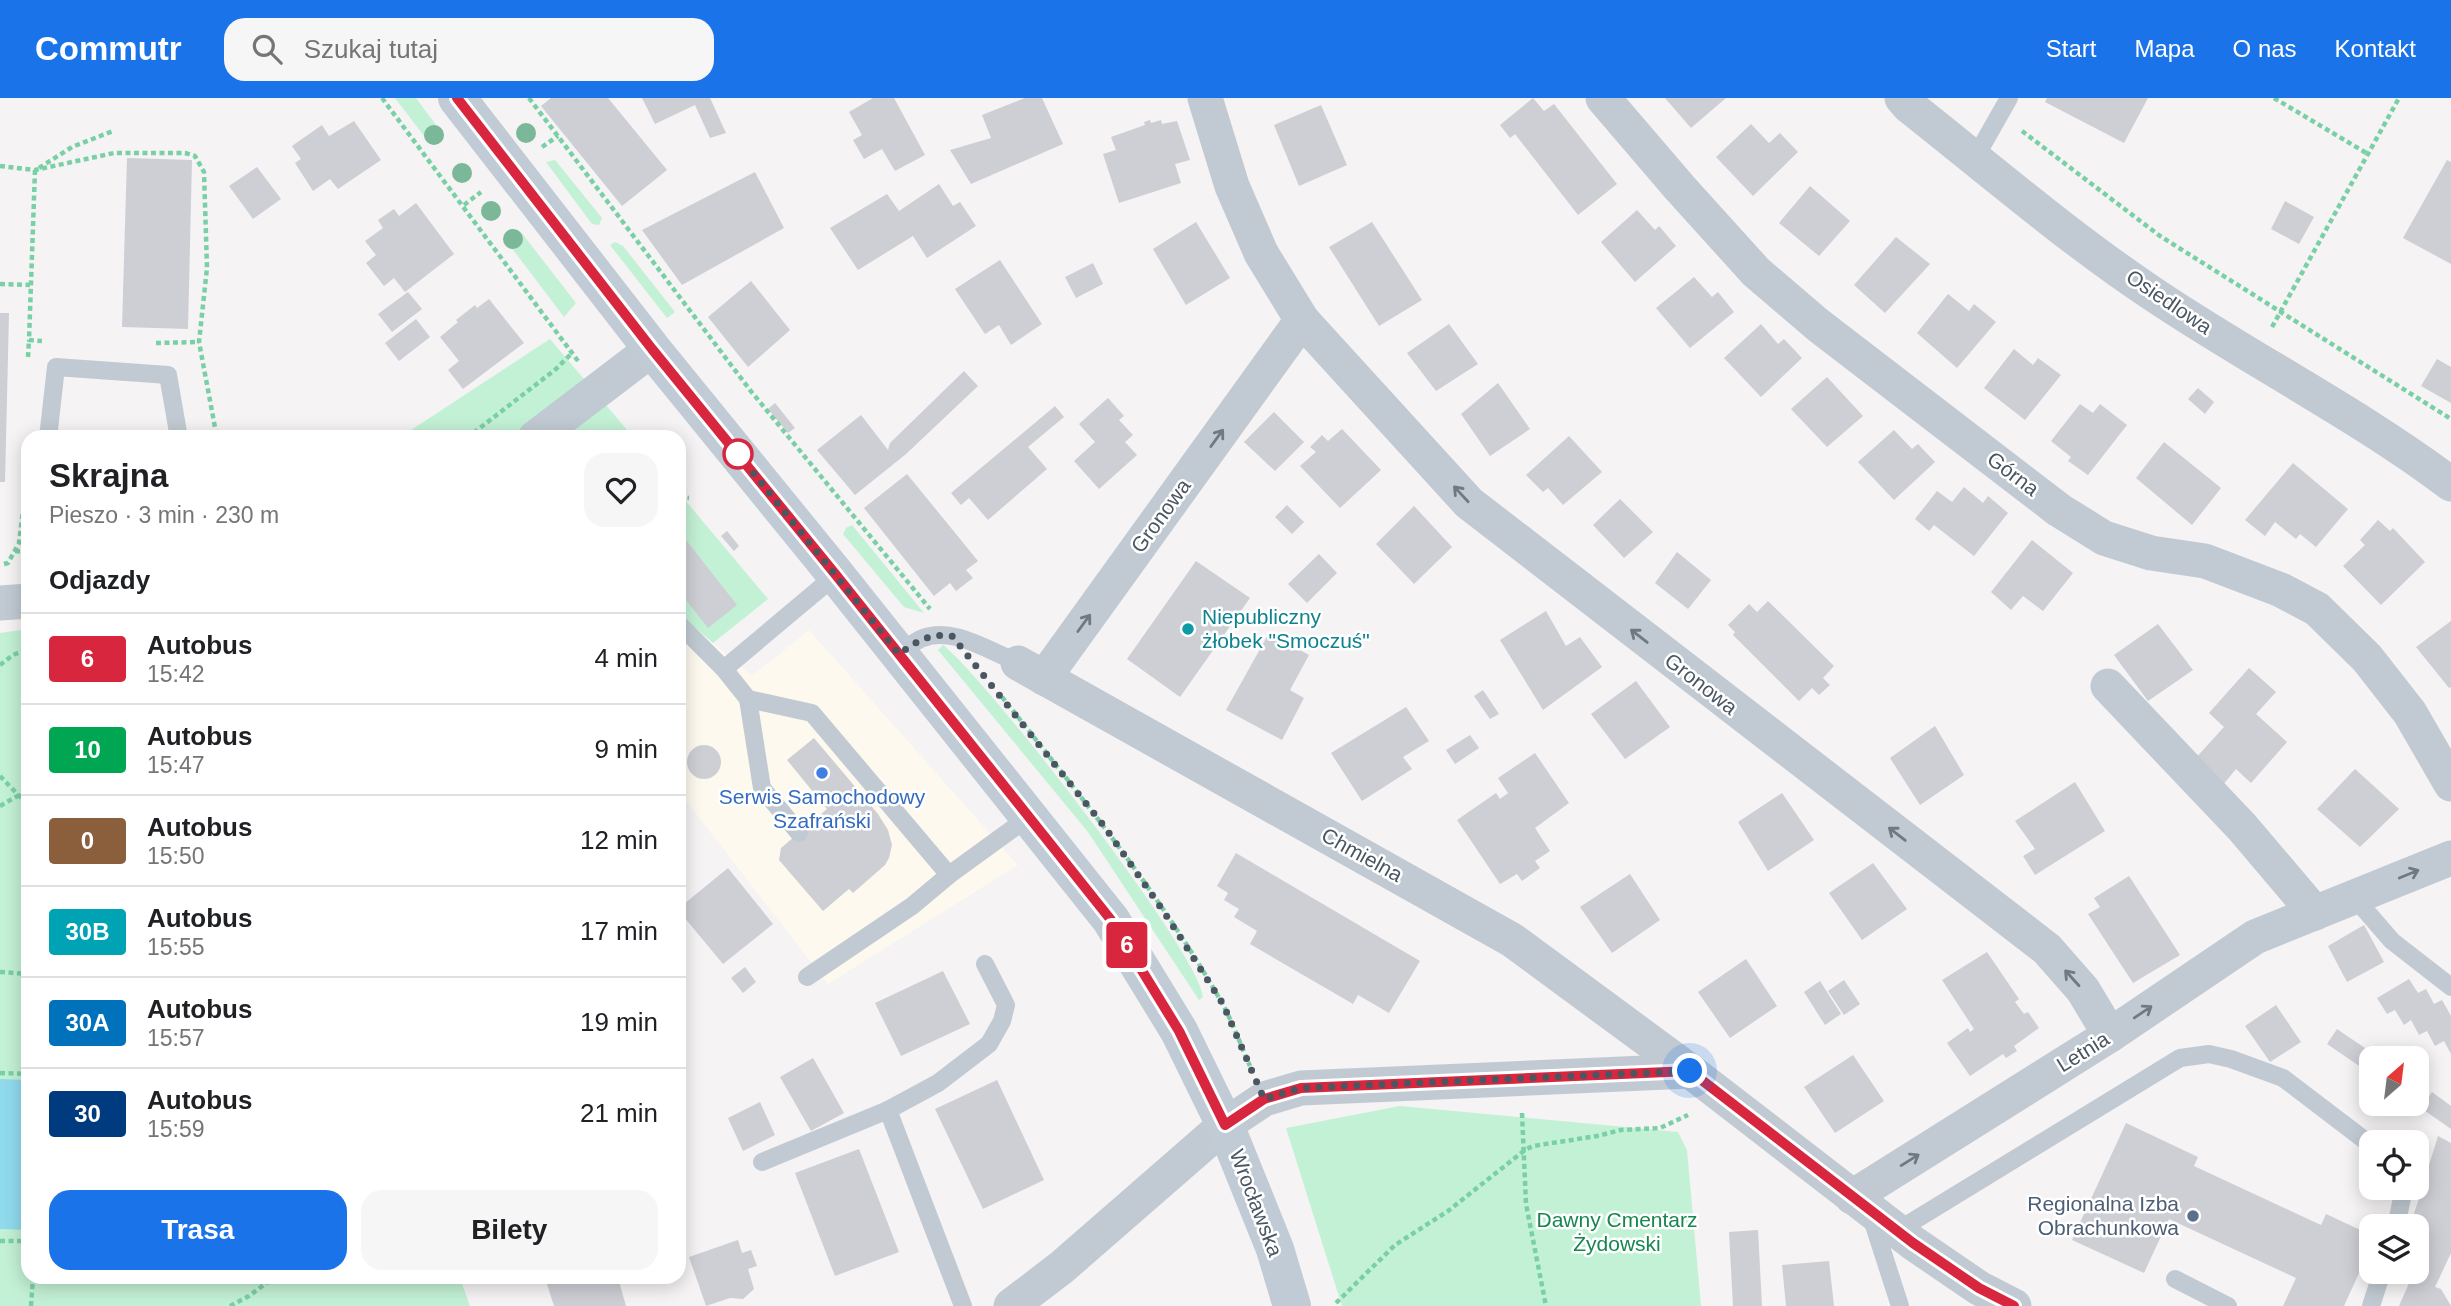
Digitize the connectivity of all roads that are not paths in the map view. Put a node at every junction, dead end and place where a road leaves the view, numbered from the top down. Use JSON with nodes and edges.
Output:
{"nodes":[{"id":1,"x":457,"y":98,"type":"edge"},
{"id":2,"x":1205,"y":98,"type":"edge"},
{"id":3,"x":1603,"y":98,"type":"edge"},
{"id":4,"x":1902,"y":98,"type":"edge"},
{"id":5,"x":2004,"y":106,"type":"edge"},
{"id":6,"x":1975,"y":158,"type":"junction"},
{"id":7,"x":1302,"y":320,"type":"junction"},
{"id":8,"x":652,"y":349,"type":"junction"},
{"id":9,"x":49,"y":430,"type":"edge"},
{"id":10,"x":178,"y":430,"type":"edge"},
{"id":11,"x":546,"y":430,"type":"edge"},
{"id":12,"x":2448,"y":474,"type":"edge"},
{"id":13,"x":836,"y":575,"type":"junction"},
{"id":14,"x":21,"y":602,"type":"edge"},
{"id":15,"x":0,"y":603,"type":"edge"},
{"id":16,"x":686,"y":631,"type":"edge"},
{"id":17,"x":899,"y":654,"type":"junction"},
{"id":18,"x":1024,"y":667,"type":"junction"},
{"id":19,"x":724,"y":669,"type":"junction"},
{"id":20,"x":2108,"y":687,"type":"dead end"},
{"id":21,"x":748,"y":699,"type":"junction"},
{"id":22,"x":2451,"y":784,"type":"edge"},
{"id":23,"x":1029,"y":817,"type":"junction"},
{"id":24,"x":799,"y":833,"type":"dead end"},
{"id":25,"x":2451,"y":858,"type":"edge"},
{"id":26,"x":949,"y":875,"type":"junction"},
{"id":27,"x":2353,"y":896,"type":"junction"},
{"id":28,"x":2315,"y":913,"type":"junction"},
{"id":29,"x":985,"y":964,"type":"dead end"},
{"id":30,"x":807,"y":976,"type":"dead end"},
{"id":31,"x":2451,"y":987,"type":"edge"},
{"id":32,"x":2110,"y":1035,"type":"junction"},
{"id":33,"x":1690,"y":1071,"type":"junction"},
{"id":34,"x":888,"y":1110,"type":"junction"},
{"id":35,"x":1225,"y":1125,"type":"junction"},
{"id":36,"x":2359,"y":1136,"type":"edge"},
{"id":37,"x":762,"y":1162,"type":"dead end"},
{"id":38,"x":1861,"y":1203,"type":"junction"},
{"id":39,"x":1897,"y":1231,"type":"junction"},
{"id":40,"x":2175,"y":1279,"type":"dead end"},
{"id":41,"x":2378,"y":1284,"type":"edge"},
{"id":42,"x":963,"y":1306,"type":"edge"},
{"id":43,"x":1011,"y":1306,"type":"edge"},
{"id":44,"x":1292,"y":1306,"type":"edge"},
{"id":45,"x":1900,"y":1306,"type":"edge"},
{"id":46,"x":2014,"y":1306,"type":"edge"},
{"id":47,"x":2228,"y":1306,"type":"edge"},
{"id":48,"x":2371,"y":1306,"type":"edge"}],
"edges":[{"from":1,"to":8,"type":"main road","name":"Wrocławska"},
{"from":2,"to":7,"type":"street","name":"Gronowa"},
{"from":3,"to":22,"type":"street","name":"Górna"},
{"from":4,"to":6,"type":"street","name":"Osiedlowa"},
{"from":5,"to":6,"type":"lane"},
{"from":6,"to":12,"type":"street","name":"Osiedlowa"},
{"from":18,"to":7,"type":"street","name":"Gronowa","one_way":true},
{"from":32,"to":7,"type":"street","name":"Gronowa","one_way":true},
{"from":8,"to":11,"type":"street"},
{"from":8,"to":13,"type":"main road","name":"Wrocławska"},
{"from":9,"to":10,"type":"lane"},
{"from":13,"to":17,"type":"main road","name":"Wrocławska"},
{"from":13,"to":19,"type":"lane"},
{"from":14,"to":15,"type":"street"},
{"from":16,"to":19,"type":"lane"},
{"from":17,"to":18,"type":"lane","name":"Chmielna"},
{"from":17,"to":23,"type":"main road","name":"Wrocławska"},
{"from":18,"to":33,"type":"street","name":"Chmielna"},
{"from":19,"to":21,"type":"lane"},
{"from":20,"to":28,"type":"street"},
{"from":21,"to":24,"type":"lane"},
{"from":21,"to":26,"type":"lane"},
{"from":23,"to":26,"type":"lane"},
{"from":23,"to":35,"type":"main road","name":"Wrocławska"},
{"from":27,"to":25,"type":"street","name":"Letnia","one_way":true},
{"from":26,"to":30,"type":"lane"},
{"from":27,"to":28,"type":"street","name":"Letnia"},
{"from":27,"to":31,"type":"lane"},
{"from":32,"to":28,"type":"street","name":"Letnia","one_way":true},
{"from":29,"to":34,"type":"lane"},
{"from":38,"to":32,"type":"street","name":"Letnia","one_way":true},
{"from":33,"to":35,"type":"street"},
{"from":33,"to":38,"type":"street","name":"Chmielna"},
{"from":34,"to":37,"type":"lane"},
{"from":34,"to":42,"type":"lane"},
{"from":35,"to":43,"type":"street"},
{"from":35,"to":44,"type":"main road","name":"Wrocławska"},
{"from":36,"to":39,"type":"lane"},
{"from":38,"to":39,"type":"street","name":"Chmielna"},
{"from":38,"to":45,"type":"lane"},
{"from":39,"to":46,"type":"street","name":"Chmielna"},
{"from":40,"to":47,"type":"lane"},
{"from":41,"to":48,"type":"lane"}]}
